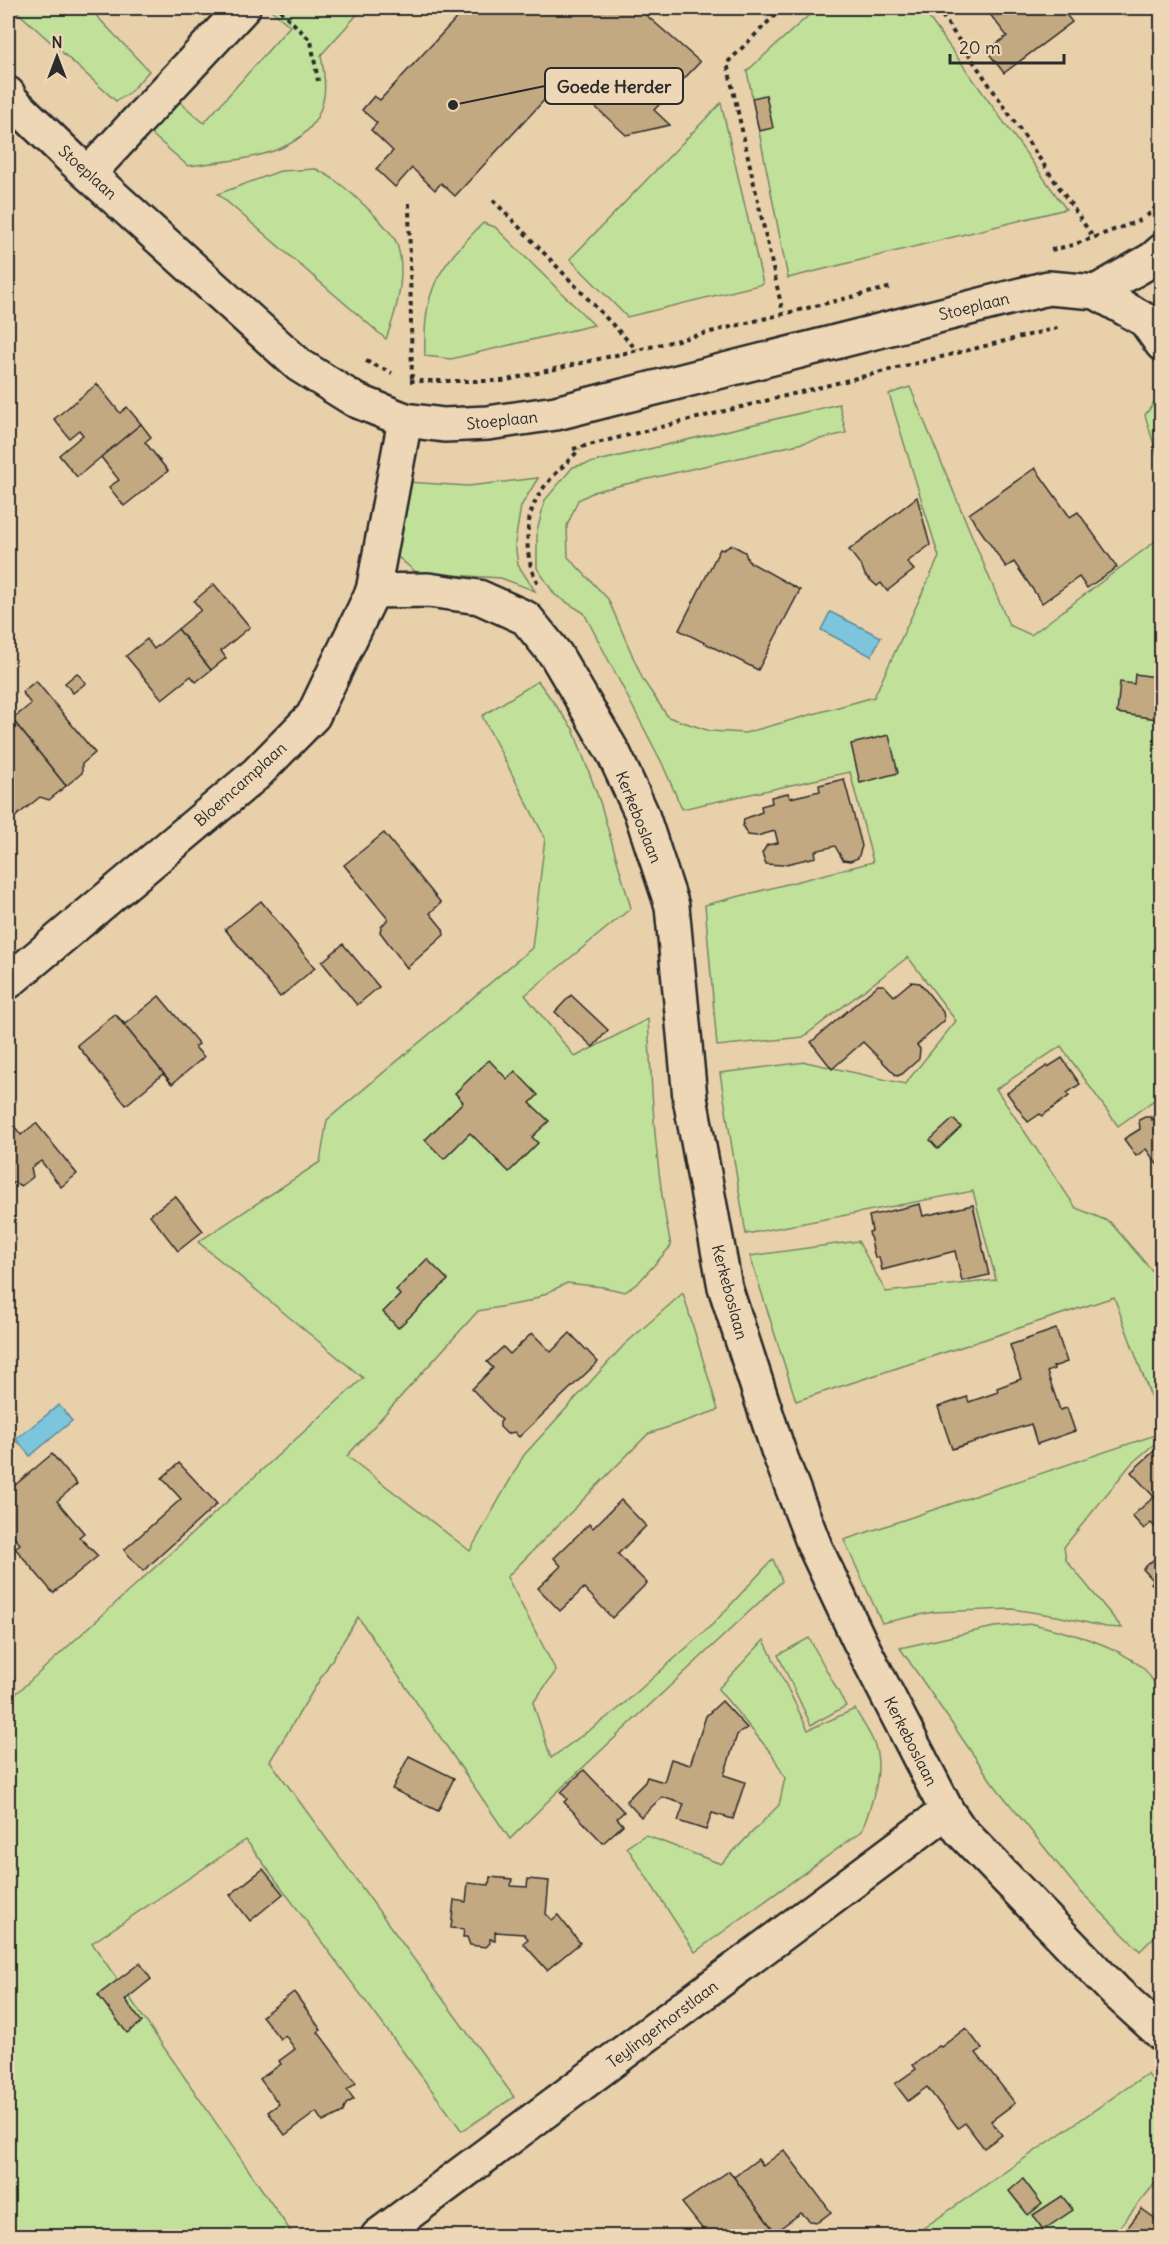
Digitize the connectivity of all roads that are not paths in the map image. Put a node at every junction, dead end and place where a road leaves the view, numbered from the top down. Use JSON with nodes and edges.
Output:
{"nodes":[{"id":1,"x":243,"y":8,"type":"edge"},
{"id":2,"x":8,"y":98,"type":"edge"},
{"id":3,"x":89,"y":173,"type":"junction"},
{"id":4,"x":1161,"y":251,"type":"edge"},
{"id":5,"x":1096,"y":292,"type":"junction"},
{"id":6,"x":1161,"y":344,"type":"edge"},
{"id":7,"x":405,"y":420,"type":"junction"},
{"id":8,"x":373,"y":591,"type":"junction"},
{"id":9,"x":8,"y":982,"type":"edge"},
{"id":10,"x":947,"y":1811,"type":"junction"},
{"id":11,"x":1161,"y":2034,"type":"edge"},
{"id":12,"x":378,"y":2236,"type":"edge"}],
"edges":[{"from":1,"to":3,"type":"street"},
{"from":2,"to":3,"type":"street","name":"Stoeplaan"},
{"from":3,"to":7,"type":"street","name":"Stoeplaan"},
{"from":4,"to":5,"type":"street"},
{"from":5,"to":6,"type":"street"},
{"from":5,"to":7,"type":"street","name":"Stoeplaan"},
{"from":7,"to":8,"type":"street","name":"Bloemcamplaan"},
{"from":8,"to":9,"type":"street","name":"Bloemcamplaan"},
{"from":8,"to":10,"type":"street","name":"Kerkeboslaan"},
{"from":10,"to":11,"type":"street","name":"Kerkeboslaan"},
{"from":10,"to":12,"type":"street","name":"Teylingerhorstlaan"}]}
